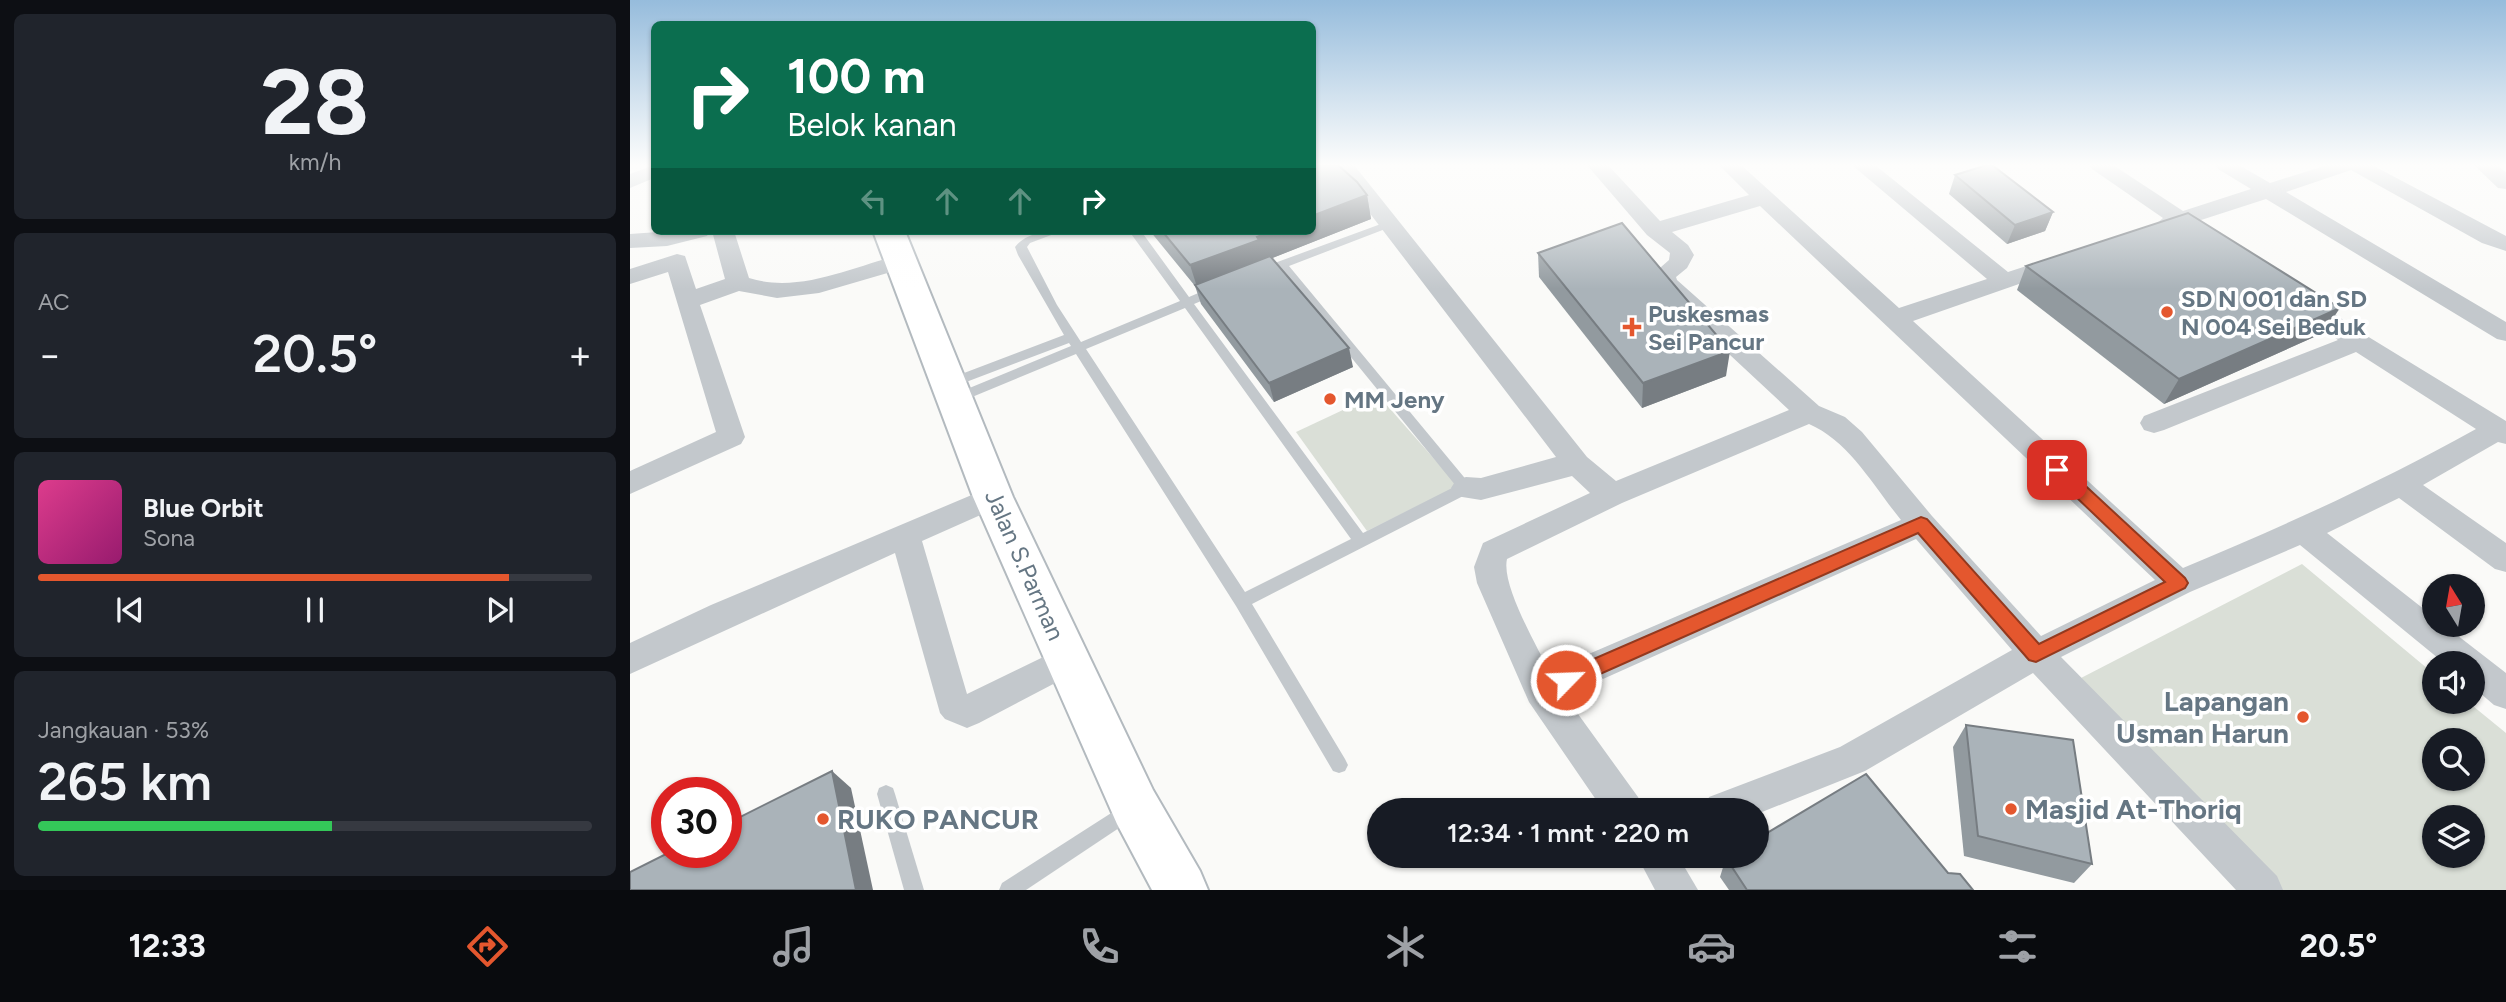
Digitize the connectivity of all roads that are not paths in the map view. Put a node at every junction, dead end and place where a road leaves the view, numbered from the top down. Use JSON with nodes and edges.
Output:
{"nodes":[{"id":1,"x":1376,"y":207,"type":"edge"},
{"id":2,"x":1634,"y":207,"type":"edge"},
{"id":3,"x":1733,"y":207,"type":"edge"},
{"id":4,"x":1775,"y":207,"type":"edge"},
{"id":5,"x":1913,"y":207,"type":"edge"},
{"id":6,"x":2161,"y":207,"type":"edge"},
{"id":7,"x":2219,"y":207,"type":"edge"},
{"id":8,"x":2294,"y":207,"type":"edge"},
{"id":9,"x":2433,"y":207,"type":"edge"},
{"id":10,"x":2181,"y":220,"type":"junction"},
{"id":11,"x":1389,"y":223,"type":"junction"},
{"id":12,"x":1655,"y":230,"type":"junction"},
{"id":13,"x":2143,"y":233,"type":"edge"},
{"id":14,"x":683,"y":235,"type":"edge"},
{"id":15,"x":724,"y":235,"type":"edge"},
{"id":16,"x":1044,"y":235,"type":"edge"},
{"id":17,"x":1138,"y":235,"type":"edge"},
{"id":18,"x":630,"y":241,"type":"edge"},
{"id":19,"x":2506,"y":244,"type":"edge"},
{"id":20,"x":894,"y":246,"type":"edge"},
{"id":21,"x":2225,"y":250,"type":"edge"},
{"id":22,"x":2080,"y":254,"type":"edge"},
{"id":23,"x":1282,"y":265,"type":"junction"},
{"id":24,"x":1258,"y":274,"type":"edge"},
{"id":25,"x":630,"y":277,"type":"edge"},
{"id":26,"x":2005,"y":281,"type":"junction"},
{"id":27,"x":738,"y":283,"type":"junction"},
{"id":28,"x":1222,"y":288,"type":"edge"},
{"id":29,"x":2280,"y":288,"type":"edge"},
{"id":30,"x":687,"y":301,"type":"junction"},
{"id":31,"x":1186,"y":302,"type":"junction"},
{"id":32,"x":1896,"y":318,"type":"junction"},
{"id":33,"x":2506,"y":333,"type":"edge"},
{"id":34,"x":1075,"y":342,"type":"junction"},
{"id":35,"x":2358,"y":342,"type":"junction"},
{"id":36,"x":950,"y":392,"type":"junction"},
{"id":37,"x":1809,"y":413,"type":"junction"},
{"id":38,"x":2154,"y":423,"type":"dead end"},
{"id":39,"x":2502,"y":431,"type":"edge"},
{"id":40,"x":1577,"y":464,"type":"junction"},
{"id":41,"x":630,"y":483,"type":"edge"},
{"id":42,"x":2401,"y":484,"type":"junction"},
{"id":43,"x":1466,"y":488,"type":"junction"},
{"id":44,"x":1612,"y":495,"type":"junction"},
{"id":45,"x":993,"y":497,"type":"junction"},
{"id":46,"x":1921,"y":524,"type":"junction"},
{"id":47,"x":2302,"y":531,"type":"junction"},
{"id":48,"x":905,"y":536,"type":"junction"},
{"id":49,"x":1360,"y":540,"type":"junction"},
{"id":50,"x":2506,"y":560,"type":"edge"},
{"id":51,"x":2179,"y":583,"type":"junction"},
{"id":52,"x":1242,"y":601,"type":"junction"},
{"id":53,"x":2453,"y":651,"type":"edge"},
{"id":54,"x":2036,"y":654,"type":"junction"},
{"id":55,"x":630,"y":659,"type":"edge"},
{"id":56,"x":1068,"y":660,"type":"junction"},
{"id":57,"x":2485,"y":677,"type":"edge"},
{"id":58,"x":1541,"y":691,"type":"junction"},
{"id":59,"x":2506,"y":694,"type":"edge"},
{"id":60,"x":1852,"y":759,"type":"junction"},
{"id":61,"x":1339,"y":765,"type":"dead end"},
{"id":62,"x":1877,"y":789,"type":"edge"},
{"id":63,"x":886,"y":794,"type":"dead end"},
{"id":64,"x":1617,"y":798,"type":"edge"},
{"id":65,"x":1753,"y":798,"type":"edge"},
{"id":66,"x":1135,"y":807,"type":"junction"},
{"id":67,"x":1664,"y":868,"type":"edge"},
{"id":68,"x":914,"y":890,"type":"edge"},
{"id":69,"x":1009,"y":890,"type":"edge"},
{"id":70,"x":1181,"y":890,"type":"edge"},
{"id":71,"x":1678,"y":890,"type":"edge"},
{"id":72,"x":2263,"y":890,"type":"edge"}],
"edges":[{"from":1,"to":11,"type":"street"},
{"from":2,"to":12,"type":"street"},
{"from":3,"to":12,"type":"street"},
{"from":4,"to":32,"type":"street"},
{"from":5,"to":26,"type":"street"},
{"from":6,"to":10,"type":"street"},
{"from":7,"to":10,"type":"street"},
{"from":8,"to":33,"type":"street"},
{"from":9,"to":19,"type":"street"},
{"from":10,"to":13,"type":"street"},
{"from":10,"to":21,"type":"street"},
{"from":11,"to":23,"type":"lane"},
{"from":11,"to":40,"type":"street"},
{"from":12,"to":37,"type":"street"},
{"from":14,"to":18,"type":"street"},
{"from":15,"to":27,"type":"street"},
{"from":16,"to":34,"type":"lane"},
{"from":17,"to":31,"type":"lane"},
{"from":20,"to":27,"type":"street"},
{"from":20,"to":36,"type":"main road","name":"Jalan S.Parman"},
{"from":22,"to":26,"type":"street"},
{"from":23,"to":24,"type":"lane"},
{"from":23,"to":43,"type":"lane"},
{"from":25,"to":30,"type":"street"},
{"from":26,"to":32,"type":"street"},
{"from":27,"to":30,"type":"street"},
{"from":28,"to":31,"type":"lane"},
{"from":29,"to":35,"type":"street"},
{"from":30,"to":41,"type":"street"},
{"from":31,"to":34,"type":"lane"},
{"from":31,"to":49,"type":"lane"},
{"from":32,"to":51,"type":"street"},
{"from":34,"to":36,"type":"lane"},
{"from":34,"to":52,"type":"lane"},
{"from":35,"to":38,"type":"street"},
{"from":35,"to":39,"type":"street"},
{"from":36,"to":45,"type":"main road","name":"Jalan S.Parman"},
{"from":37,"to":44,"type":"street"},
{"from":37,"to":46,"type":"street"},
{"from":39,"to":42,"type":"street"},
{"from":40,"to":43,"type":"street"},
{"from":40,"to":44,"type":"street"},
{"from":42,"to":47,"type":"street"},
{"from":42,"to":50,"type":"street"},
{"from":43,"to":49,"type":"lane"},
{"from":44,"to":58,"type":"street"},
{"from":45,"to":48,"type":"street"},
{"from":45,"to":56,"type":"main road","name":"Jalan S.Parman"},
{"from":46,"to":54,"type":"street"},
{"from":46,"to":58,"type":"street"},
{"from":47,"to":51,"type":"street"},
{"from":47,"to":53,"type":"street"},
{"from":48,"to":55,"type":"street"},
{"from":48,"to":56,"type":"street"},
{"from":49,"to":52,"type":"lane"},
{"from":51,"to":54,"type":"street"},
{"from":52,"to":61,"type":"lane"},
{"from":54,"to":60,"type":"street"},
{"from":54,"to":72,"type":"street"},
{"from":56,"to":66,"type":"main road","name":"Jalan S.Parman"},
{"from":57,"to":59,"type":"street"},
{"from":58,"to":64,"type":"street"},
{"from":60,"to":62,"type":"street"},
{"from":60,"to":65,"type":"street"},
{"from":63,"to":68,"type":"lane"},
{"from":66,"to":69,"type":"lane"},
{"from":66,"to":70,"type":"main road","name":"Jalan S.Parman"},
{"from":67,"to":71,"type":"street"}]}
